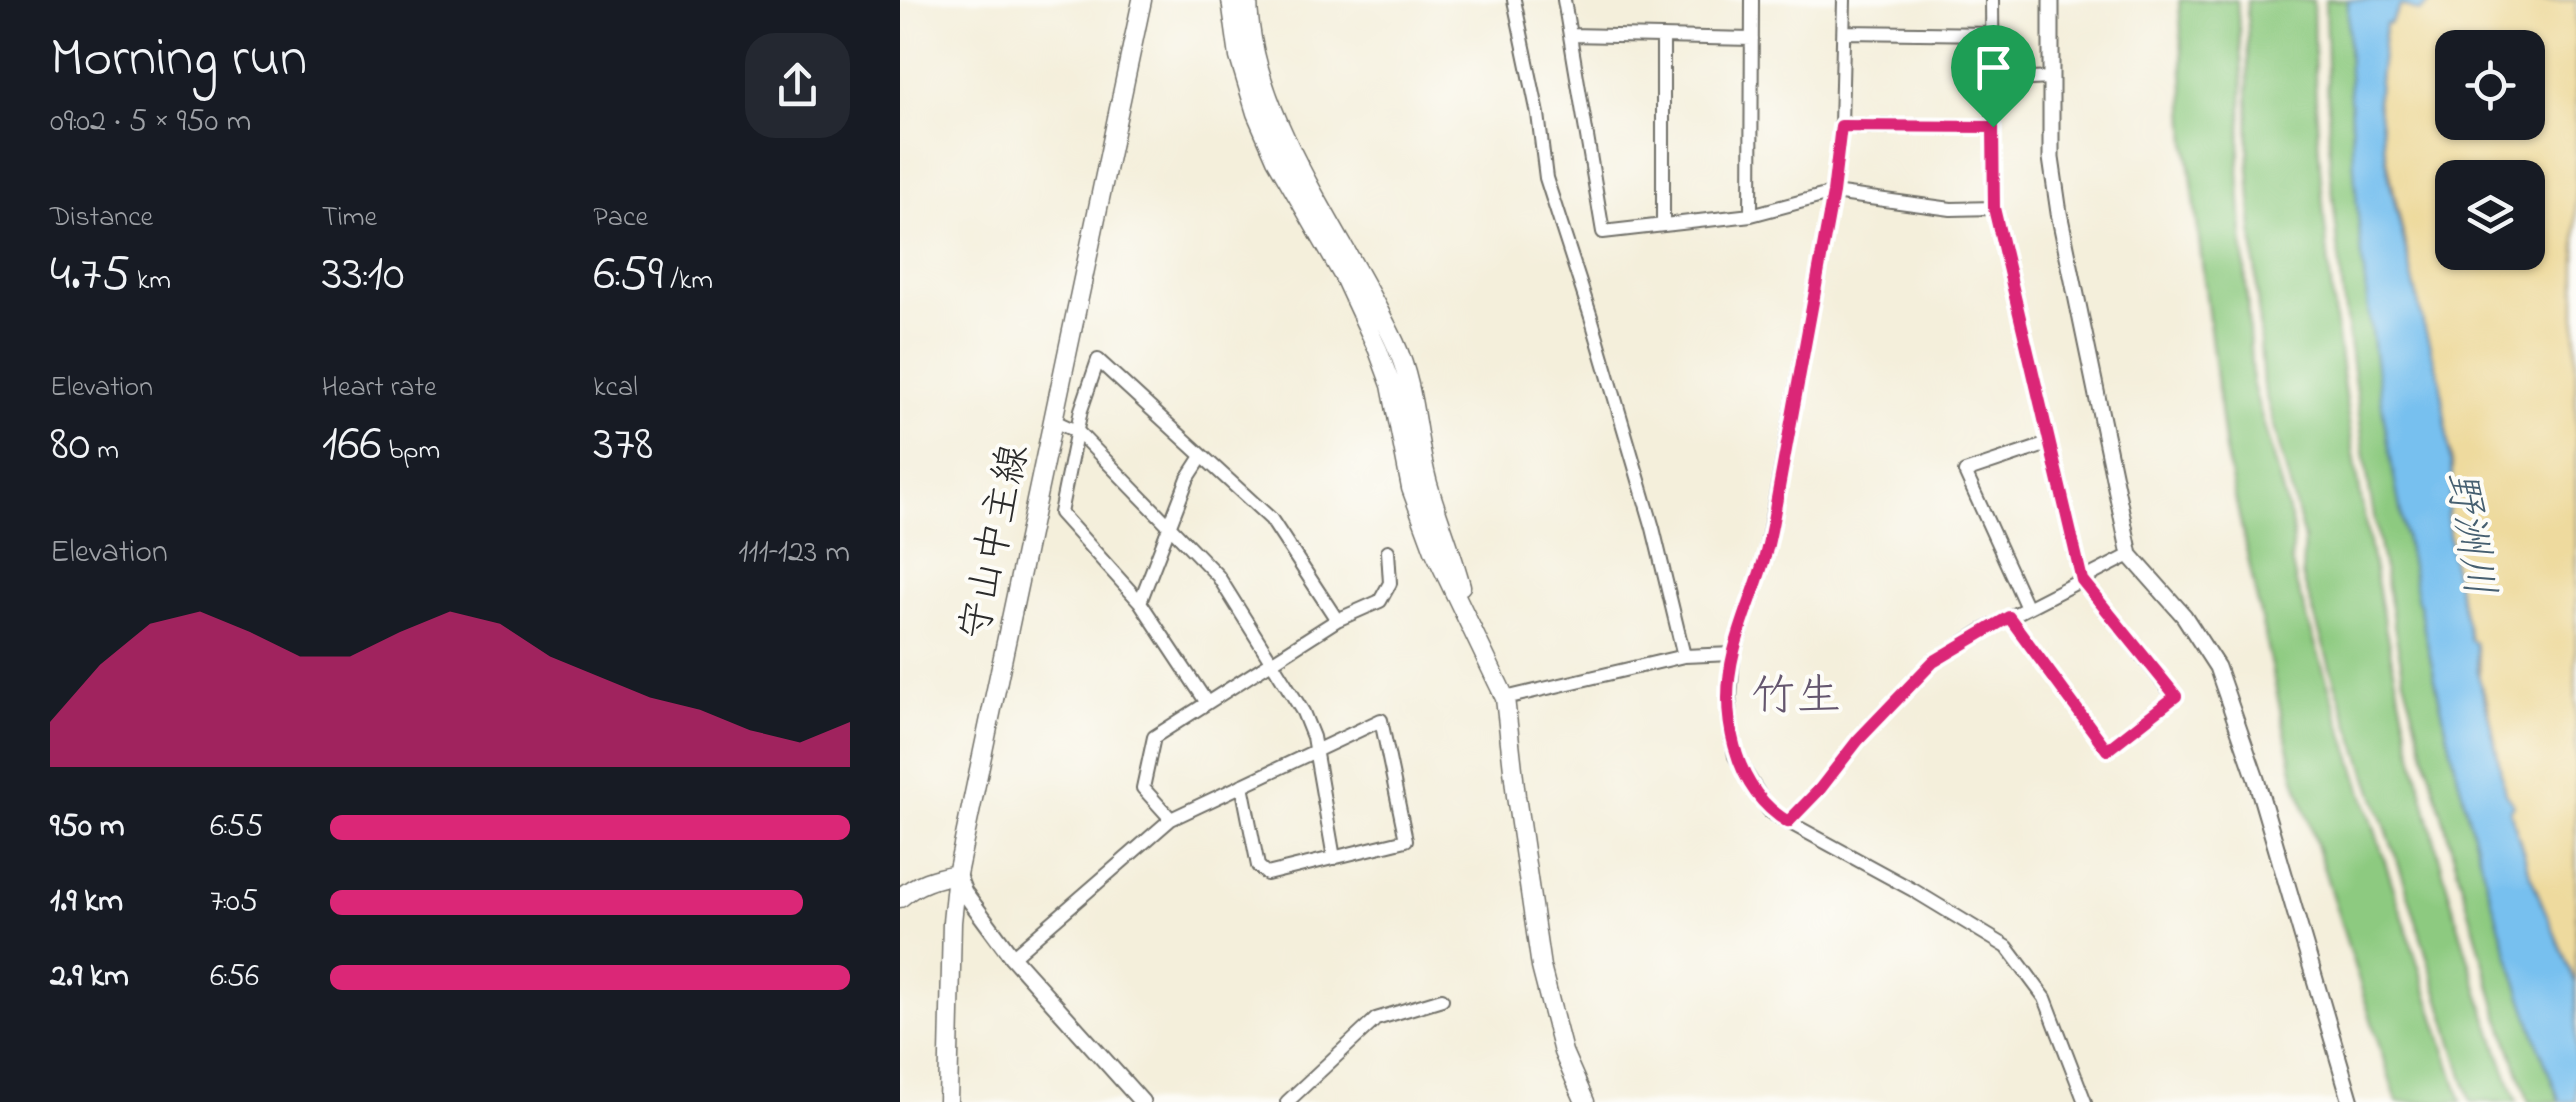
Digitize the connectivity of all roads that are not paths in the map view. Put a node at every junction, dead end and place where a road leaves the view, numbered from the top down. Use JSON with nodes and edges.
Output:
{"nodes":[{"id":1,"x":1142,"y":0,"type":"edge"},
{"id":2,"x":1231,"y":0,"type":"edge"},
{"id":3,"x":1248,"y":0,"type":"edge"},
{"id":4,"x":1514,"y":0,"type":"edge"},
{"id":5,"x":1564,"y":0,"type":"edge"},
{"id":6,"x":1752,"y":0,"type":"edge"},
{"id":7,"x":1844,"y":0,"type":"edge"},
{"id":8,"x":1992,"y":0,"type":"edge"},
{"id":9,"x":2051,"y":0,"type":"edge"},
{"id":10,"x":1844,"y":32,"type":"junction"},
{"id":11,"x":1992,"y":34,"type":"junction"},
{"id":12,"x":1570,"y":35,"type":"junction"},
{"id":13,"x":1663,"y":36,"type":"junction"},
{"id":14,"x":1752,"y":39,"type":"junction"},
{"id":15,"x":2051,"y":78,"type":"junction"},
{"id":16,"x":1993,"y":82,"type":"junction"},
{"id":17,"x":1841,"y":126,"type":"junction"},
{"id":18,"x":1993,"y":127,"type":"junction"},
{"id":19,"x":1833,"y":193,"type":"junction"},
{"id":20,"x":1994,"y":208,"type":"junction"},
{"id":21,"x":1750,"y":215,"type":"junction"},
{"id":22,"x":1663,"y":226,"type":"junction"},
{"id":23,"x":1054,"y":420,"type":"junction"},
{"id":24,"x":1078,"y":432,"type":"junction"},
{"id":25,"x":2048,"y":444,"type":"junction"},
{"id":26,"x":1201,"y":458,"type":"junction"},
{"id":27,"x":1170,"y":526,"type":"junction"},
{"id":28,"x":1388,"y":551,"type":"dead end"},
{"id":29,"x":2130,"y":554,"type":"junction"},
{"id":30,"x":2082,"y":580,"type":"junction"},
{"id":31,"x":1140,"y":602,"type":"junction"},
{"id":32,"x":2027,"y":608,"type":"junction"},
{"id":33,"x":2009,"y":617,"type":"junction"},
{"id":34,"x":1337,"y":620,"type":"junction"},
{"id":35,"x":1474,"y":630,"type":"junction"},
{"id":36,"x":1733,"y":654,"type":"junction"},
{"id":37,"x":1684,"y":656,"type":"junction"},
{"id":38,"x":1270,"y":660,"type":"junction"},
{"id":39,"x":1505,"y":698,"type":"junction"},
{"id":40,"x":1207,"y":702,"type":"junction"},
{"id":41,"x":1315,"y":751,"type":"junction"},
{"id":42,"x":1242,"y":785,"type":"junction"},
{"id":43,"x":1171,"y":818,"type":"junction"},
{"id":44,"x":1788,"y":822,"type":"junction"},
{"id":45,"x":1334,"y":858,"type":"junction"},
{"id":46,"x":957,"y":874,"type":"junction"},
{"id":47,"x":900,"y":898,"type":"edge"},
{"id":48,"x":1012,"y":957,"type":"junction"},
{"id":49,"x":1442,"y":999,"type":"dead end"},
{"id":50,"x":948,"y":1102,"type":"edge"},
{"id":51,"x":1142,"y":1102,"type":"edge"},
{"id":52,"x":1287,"y":1102,"type":"edge"},
{"id":53,"x":1585,"y":1102,"type":"edge"},
{"id":54,"x":2086,"y":1102,"type":"edge"},
{"id":55,"x":2351,"y":1102,"type":"edge"}],
"edges":[{"from":1,"to":23,"type":"main road","name":"守山中主線"},
{"from":2,"to":35,"type":"main road"},
{"from":3,"to":35,"type":"main road"},
{"from":4,"to":37,"type":"street"},
{"from":5,"to":12,"type":"street"},
{"from":6,"to":14,"type":"street"},
{"from":7,"to":10,"type":"street"},
{"from":8,"to":11,"type":"street"},
{"from":9,"to":15,"type":"street"},
{"from":10,"to":11,"type":"street"},
{"from":10,"to":17,"type":"street"},
{"from":11,"to":16,"type":"street"},
{"from":12,"to":13,"type":"street"},
{"from":12,"to":22,"type":"street"},
{"from":13,"to":14,"type":"street"},
{"from":13,"to":22,"type":"street"},
{"from":14,"to":21,"type":"street"},
{"from":15,"to":16,"type":"street"},
{"from":15,"to":29,"type":"street"},
{"from":16,"to":18,"type":"street"},
{"from":17,"to":18,"type":"street"},
{"from":17,"to":19,"type":"street"},
{"from":18,"to":20,"type":"street"},
{"from":19,"to":20,"type":"street"},
{"from":19,"to":21,"type":"street"},
{"from":19,"to":36,"type":"street"},
{"from":20,"to":25,"type":"street"},
{"from":21,"to":22,"type":"street"},
{"from":23,"to":24,"type":"street"},
{"from":23,"to":46,"type":"main road","name":"守山中主線"},
{"from":24,"to":26,"type":"street"},
{"from":24,"to":27,"type":"street"},
{"from":24,"to":31,"type":"street"},
{"from":25,"to":30,"type":"street"},
{"from":25,"to":32,"type":"street"},
{"from":26,"to":27,"type":"street"},
{"from":26,"to":34,"type":"street"},
{"from":27,"to":31,"type":"street"},
{"from":27,"to":38,"type":"street"},
{"from":28,"to":34,"type":"street"},
{"from":29,"to":30,"type":"street"},
{"from":29,"to":55,"type":"street"},
{"from":30,"to":32,"type":"street"},
{"from":30,"to":33,"type":"street"},
{"from":31,"to":40,"type":"street"},
{"from":32,"to":33,"type":"street"},
{"from":33,"to":44,"type":"street"},
{"from":34,"to":38,"type":"street"},
{"from":35,"to":39,"type":"main road"},
{"from":36,"to":37,"type":"street"},
{"from":36,"to":44,"type":"street"},
{"from":37,"to":39,"type":"street"},
{"from":38,"to":40,"type":"street"},
{"from":38,"to":41,"type":"street"},
{"from":39,"to":53,"type":"main road"},
{"from":40,"to":43,"type":"street"},
{"from":41,"to":42,"type":"street"},
{"from":41,"to":45,"type":"street"},
{"from":41,"to":45,"type":"street"},
{"from":42,"to":43,"type":"street"},
{"from":42,"to":45,"type":"street"},
{"from":43,"to":48,"type":"street"},
{"from":44,"to":54,"type":"street"},
{"from":46,"to":47,"type":"main road"},
{"from":46,"to":48,"type":"street"},
{"from":46,"to":50,"type":"main road","name":"守山中主線"},
{"from":48,"to":51,"type":"street"},
{"from":49,"to":52,"type":"street"}]}
